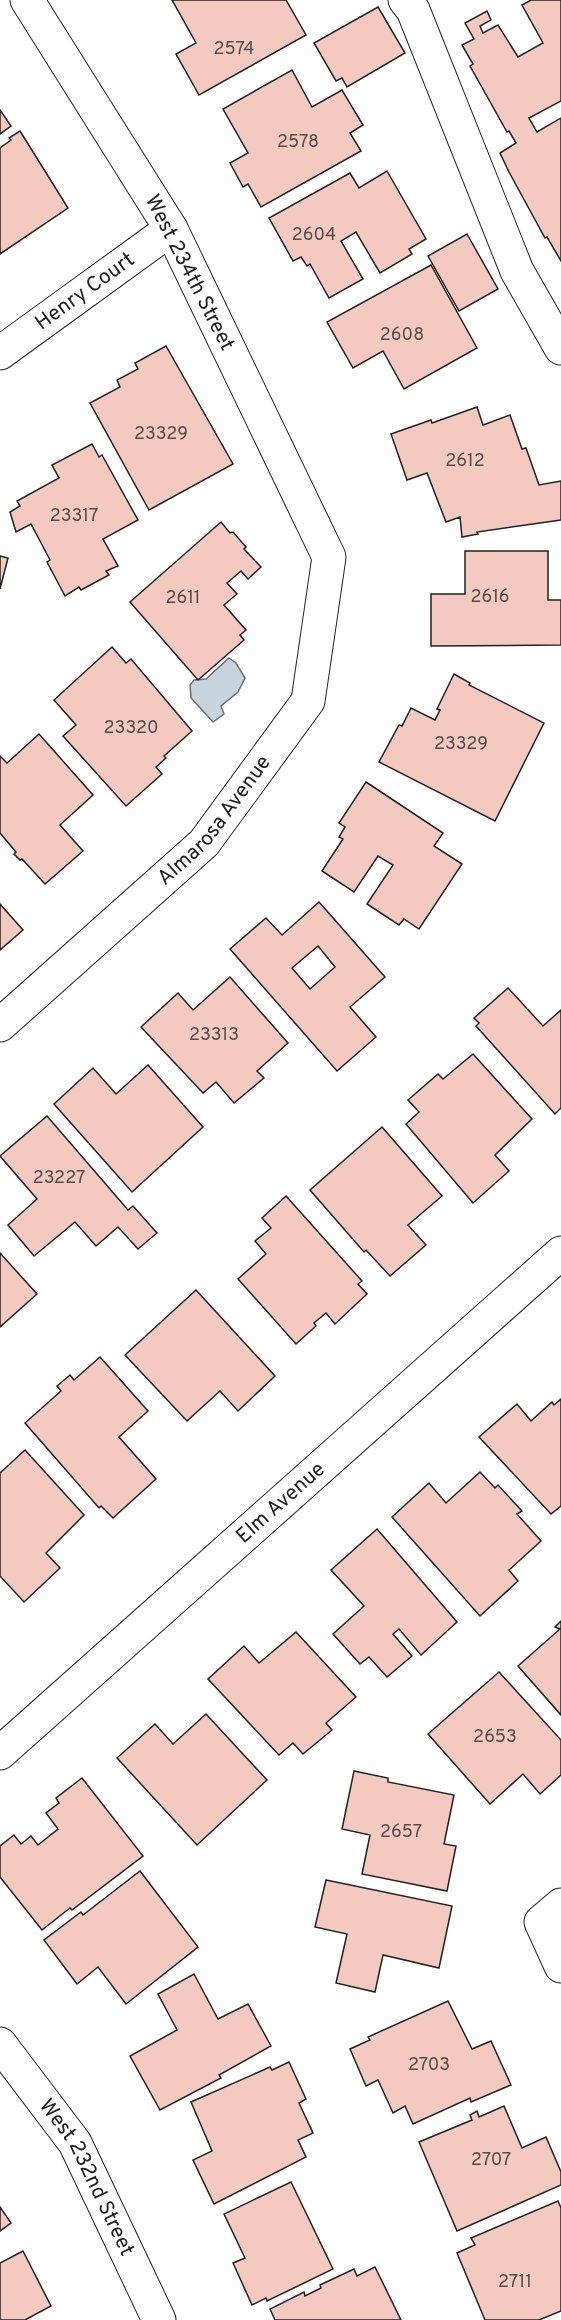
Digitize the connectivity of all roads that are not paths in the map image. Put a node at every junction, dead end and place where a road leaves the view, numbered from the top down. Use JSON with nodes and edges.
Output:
{"nodes":[{"id":1,"x":27,"y":0,"type":"edge"},
{"id":2,"x":416,"y":3,"type":"edge"},
{"id":3,"x":171,"y":229,"type":"junction"},
{"id":4,"x":561,"y":348,"type":"edge"},
{"id":5,"x":0,"y":353,"type":"edge"},
{"id":6,"x":329,"y":557,"type":"joint"},
{"id":7,"x":0,"y":1025,"type":"edge"},
{"id":8,"x":561,"y":1253,"type":"edge"},
{"id":9,"x":0,"y":1753,"type":"edge"},
{"id":10,"x":561,"y":1905,"type":"edge"},
{"id":11,"x":561,"y":1966,"type":"edge"},
{"id":12,"x":0,"y":2044,"type":"edge"},
{"id":13,"x":159,"y":2320,"type":"edge"}],
"edges":[{"from":1,"to":3,"type":"street","name":"West 234th Street"},
{"from":2,"to":4,"type":"street"},
{"from":3,"to":5,"type":"street","name":"Henry Court"},
{"from":3,"to":6,"type":"street","name":"West 234th Street"},
{"from":6,"to":7,"type":"street","name":"Almarosa Avenue"},
{"from":8,"to":9,"type":"street","name":"Elm Avenue"},
{"from":10,"to":11,"type":"street"},
{"from":12,"to":13,"type":"street","name":"West 232nd Street"}]}
